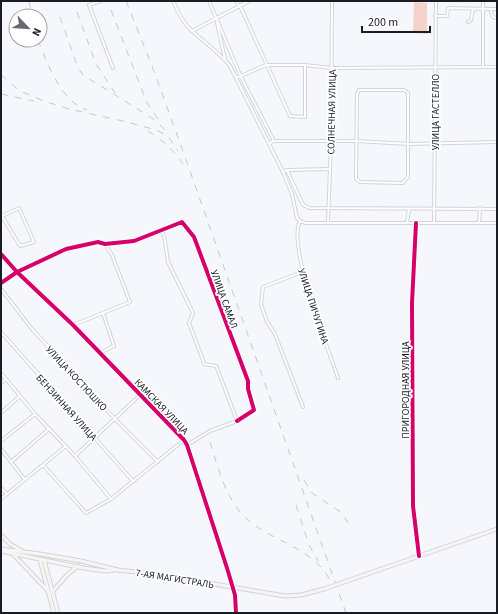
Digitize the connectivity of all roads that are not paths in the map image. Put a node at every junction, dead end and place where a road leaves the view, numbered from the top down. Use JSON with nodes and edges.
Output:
{"nodes":[{"id":1,"x":101,"y":1,"type":"edge"},
{"id":2,"x":173,"y":1,"type":"edge"},
{"id":3,"x":209,"y":1,"type":"edge"},
{"id":4,"x":236,"y":1,"type":"edge"},
{"id":5,"x":249,"y":1,"type":"edge"},
{"id":6,"x":332,"y":1,"type":"edge"},
{"id":7,"x":436,"y":1,"type":"edge"},
{"id":8,"x":483,"y":1,"type":"edge"},
{"id":9,"x":238,"y":6,"type":"junction"},
{"id":10,"x":473,"y":8,"type":"junction"},
{"id":11,"x":483,"y":9,"type":"junction"},
{"id":12,"x":492,"y":9,"type":"junction"},
{"id":13,"x":497,"y":9,"type":"edge"},
{"id":14,"x":436,"y":16,"type":"junction"},
{"id":15,"x":216,"y":18,"type":"junction"},
{"id":16,"x":497,"y":18,"type":"edge"},
{"id":17,"x":468,"y":22,"type":"dead end"},
{"id":18,"x":192,"y":31,"type":"junction"},
{"id":19,"x":225,"y":59,"type":"junction"},
{"id":20,"x":266,"y":65,"type":"junction"},
{"id":21,"x":305,"y":66,"type":"junction"},
{"id":22,"x":483,"y":67,"type":"junction"},
{"id":23,"x":497,"y":67,"type":"edge"},
{"id":24,"x":113,"y":68,"type":"dead end"},
{"id":25,"x":331,"y":68,"type":"junction"},
{"id":26,"x":435,"y":68,"type":"junction"},
{"id":27,"x":241,"y":76,"type":"junction"},
{"id":28,"x":236,"y":78,"type":"junction"},
{"id":29,"x":274,"y":141,"type":"junction"},
{"id":30,"x":331,"y":141,"type":"junction"},
{"id":31,"x":356,"y":141,"type":"junction"},
{"id":32,"x":497,"y":142,"type":"edge"},
{"id":33,"x":270,"y":143,"type":"junction"},
{"id":34,"x":409,"y":144,"type":"junction"},
{"id":35,"x":435,"y":144,"type":"junction"},
{"id":36,"x":287,"y":170,"type":"junction"},
{"id":37,"x":330,"y":170,"type":"junction"},
{"id":38,"x":283,"y":172,"type":"junction"},
{"id":39,"x":296,"y":190,"type":"junction"},
{"id":40,"x":291,"y":192,"type":"junction"},
{"id":41,"x":329,"y":208,"type":"junction"},
{"id":42,"x":480,"y":208,"type":"junction"},
{"id":43,"x":409,"y":209,"type":"junction"},
{"id":44,"x":434,"y":209,"type":"junction"},
{"id":45,"x":497,"y":209,"type":"edge"},
{"id":46,"x":1,"y":216,"type":"edge"},
{"id":47,"x":300,"y":221,"type":"junction"},
{"id":48,"x":328,"y":223,"type":"junction"},
{"id":49,"x":407,"y":223,"type":"junction"},
{"id":50,"x":416,"y":223,"type":"junction"},
{"id":51,"x":434,"y":223,"type":"junction"},
{"id":52,"x":478,"y":223,"type":"junction"},
{"id":53,"x":497,"y":224,"type":"edge"},
{"id":54,"x":162,"y":229,"type":"junction"},
{"id":55,"x":106,"y":244,"type":"junction"},
{"id":56,"x":2,"y":255,"type":"edge"},
{"id":57,"x":17,"y":272,"type":"junction"},
{"id":58,"x":302,"y":272,"type":"junction"},
{"id":59,"x":1,"y":283,"type":"edge"},
{"id":60,"x":1,"y":289,"type":"edge"},
{"id":61,"x":103,"y":313,"type":"junction"},
{"id":62,"x":73,"y":325,"type":"junction"},
{"id":63,"x":1,"y":332,"type":"edge"},
{"id":64,"x":100,"y":353,"type":"junction"},
{"id":65,"x":1,"y":373,"type":"edge"},
{"id":66,"x":338,"y":378,"type":"dead end"},
{"id":67,"x":6,"y":379,"type":"junction"},
{"id":68,"x":1,"y":383,"type":"edge"},
{"id":69,"x":140,"y":395,"type":"junction"},
{"id":70,"x":20,"y":396,"type":"junction"},
{"id":71,"x":303,"y":407,"type":"dead end"},
{"id":72,"x":1,"y":413,"type":"edge"},
{"id":73,"x":35,"y":414,"type":"junction"},
{"id":74,"x":115,"y":419,"type":"junction"},
{"id":75,"x":237,"y":421,"type":"junction"},
{"id":76,"x":49,"y":429,"type":"junction"},
{"id":77,"x":95,"y":438,"type":"junction"},
{"id":78,"x":184,"y":440,"type":"junction"},
{"id":79,"x":1,"y":441,"type":"edge"},
{"id":80,"x":66,"y":446,"type":"junction"},
{"id":81,"x":188,"y":446,"type":"junction"},
{"id":82,"x":1,"y":449,"type":"edge"},
{"id":83,"x":75,"y":456,"type":"junction"},
{"id":84,"x":11,"y":462,"type":"junction"},
{"id":85,"x":158,"y":462,"type":"junction"},
{"id":86,"x":43,"y":465,"type":"junction"},
{"id":87,"x":25,"y":480,"type":"junction"},
{"id":88,"x":133,"y":482,"type":"junction"},
{"id":89,"x":1,"y":488,"type":"edge"},
{"id":90,"x":7,"y":494,"type":"junction"},
{"id":91,"x":1,"y":499,"type":"edge"},
{"id":92,"x":110,"y":499,"type":"junction"},
{"id":93,"x":497,"y":529,"type":"edge"},
{"id":94,"x":1,"y":535,"type":"edge"},
{"id":95,"x":1,"y":550,"type":"edge"},
{"id":96,"x":23,"y":552,"type":"junction"},
{"id":97,"x":13,"y":554,"type":"junction"},
{"id":98,"x":40,"y":554,"type":"junction"},
{"id":99,"x":44,"y":555,"type":"junction"},
{"id":100,"x":419,"y":556,"type":"junction"},
{"id":101,"x":42,"y":560,"type":"junction"},
{"id":102,"x":78,"y":566,"type":"junction"},
{"id":103,"x":118,"y":570,"type":"junction"},
{"id":104,"x":232,"y":587,"type":"junction"},
{"id":105,"x":51,"y":592,"type":"junction"},
{"id":106,"x":54,"y":613,"type":"edge"},
{"id":107,"x":58,"y":613,"type":"edge"},
{"id":108,"x":236,"y":613,"type":"edge"}],
"edges":[{"from":1,"to":24,"type":"street"},
{"from":2,"to":18,"type":"street"},
{"from":3,"to":15,"type":"street"},
{"from":4,"to":9,"type":"street"},
{"from":5,"to":9,"type":"street"},
{"from":6,"to":25,"type":"street","name":"СОЛНЕЧНАЯ УЛИЦА"},
{"from":7,"to":14,"type":"street","name":"УЛИЦА ГАСТЕЛЛО"},
{"from":8,"to":11,"type":"street"},
{"from":9,"to":15,"type":"street"},
{"from":9,"to":20,"type":"street"},
{"from":10,"to":11,"type":"street"},
{"from":10,"to":14,"type":"street"},
{"from":10,"to":17,"type":"street"},
{"from":11,"to":12,"type":"street"},
{"from":11,"to":22,"type":"street"},
{"from":12,"to":13,"type":"street"},
{"from":12,"to":16,"type":"street"},
{"from":14,"to":26,"type":"street","name":"УЛИЦА ГАСТЕЛЛО"},
{"from":15,"to":18,"type":"street"},
{"from":15,"to":19,"type":"street"},
{"from":15,"to":27,"type":"street"},
{"from":18,"to":19,"type":"street"},
{"from":19,"to":28,"type":"street","name":"УЛИЦА ПИЧУГИНА"},
{"from":20,"to":21,"type":"street"},
{"from":20,"to":21,"type":"street"},
{"from":20,"to":27,"type":"street"},
{"from":21,"to":25,"type":"street"},
{"from":22,"to":23,"type":"street"},
{"from":22,"to":26,"type":"street"},
{"from":25,"to":26,"type":"street"},
{"from":25,"to":30,"type":"street","name":"СОЛНЕЧНАЯ УЛИЦА"},
{"from":26,"to":35,"type":"street","name":"УЛИЦА ГАСТЕЛЛО"},
{"from":27,"to":28,"type":"street"},
{"from":27,"to":29,"type":"street"},
{"from":28,"to":33,"type":"street","name":"УЛИЦА ПИЧУГИНА"},
{"from":29,"to":30,"type":"street"},
{"from":29,"to":33,"type":"street"},
{"from":30,"to":31,"type":"street"},
{"from":30,"to":37,"type":"street","name":"СОЛНЕЧНАЯ УЛИЦА"},
{"from":31,"to":34,"type":"street"},
{"from":31,"to":34,"type":"street"},
{"from":31,"to":34,"type":"street"},
{"from":32,"to":35,"type":"street"},
{"from":33,"to":38,"type":"street","name":"УЛИЦА ПИЧУГИНА"},
{"from":34,"to":35,"type":"street"},
{"from":35,"to":44,"type":"street","name":"УЛИЦА ГАСТЕЛЛО"},
{"from":36,"to":37,"type":"street"},
{"from":36,"to":38,"type":"street"},
{"from":36,"to":39,"type":"street"},
{"from":37,"to":41,"type":"street","name":"СОЛНЕЧНАЯ УЛИЦА"},
{"from":38,"to":40,"type":"street","name":"УЛИЦА ПИЧУГИНА"},
{"from":39,"to":40,"type":"street"},
{"from":39,"to":41,"type":"street"},
{"from":40,"to":47,"type":"street","name":"УЛИЦА ПИЧУГИНА"},
{"from":41,"to":43,"type":"street"},
{"from":41,"to":48,"type":"street","name":"СОЛНЕЧНАЯ УЛИЦА"},
{"from":42,"to":44,"type":"street"},
{"from":42,"to":45,"type":"street"},
{"from":42,"to":52,"type":"street"},
{"from":43,"to":44,"type":"street"},
{"from":43,"to":49,"type":"street"},
{"from":44,"to":51,"type":"street","name":"УЛИЦА ГАСТЕЛЛО"},
{"from":46,"to":46,"type":"street"},
{"from":47,"to":48,"type":"street"},
{"from":47,"to":58,"type":"street","name":"УЛИЦА ПИЧУГИНА"},
{"from":48,"to":49,"type":"street"},
{"from":49,"to":50,"type":"street"},
{"from":50,"to":51,"type":"street"},
{"from":50,"to":100,"type":"street","name":"ПРИГОРОДНАЯ УЛИЦА"},
{"from":51,"to":52,"type":"street"},
{"from":52,"to":53,"type":"street"},
{"from":54,"to":55,"type":"street"},
{"from":54,"to":75,"type":"street"},
{"from":54,"to":75,"type":"street","name":"УЛИЦА САМАЛ"},
{"from":55,"to":57,"type":"street"},
{"from":55,"to":61,"type":"street"},
{"from":56,"to":57,"type":"street","name":"КАМСКАЯ УЛИЦА"},
{"from":57,"to":59,"type":"street"},
{"from":57,"to":62,"type":"street","name":"КАМСКАЯ УЛИЦА"},
{"from":58,"to":66,"type":"street","name":"УЛИЦА ПИЧУГИНА"},
{"from":58,"to":71,"type":"street"},
{"from":60,"to":74,"type":"street","name":"УЛИЦА КОСТЮШКО"},
{"from":61,"to":62,"type":"street"},
{"from":61,"to":64,"type":"street"},
{"from":62,"to":64,"type":"street","name":"КАМСКАЯ УЛИЦА"},
{"from":63,"to":77,"type":"street","name":"БЕНЗИННАЯ УЛИЦА"},
{"from":64,"to":69,"type":"street","name":"КАМСКАЯ УЛИЦА"},
{"from":65,"to":67,"type":"street"},
{"from":67,"to":68,"type":"street"},
{"from":67,"to":70,"type":"street"},
{"from":69,"to":74,"type":"street"},
{"from":69,"to":78,"type":"street","name":"КАМСКАЯ УЛИЦА"},
{"from":70,"to":72,"type":"street"},
{"from":70,"to":73,"type":"street"},
{"from":73,"to":76,"type":"street"},
{"from":73,"to":79,"type":"street"},
{"from":74,"to":77,"type":"street"},
{"from":74,"to":85,"type":"street","name":"УЛИЦА КОСТЮШКО"},
{"from":75,"to":81,"type":"street"},
{"from":76,"to":80,"type":"street"},
{"from":76,"to":84,"type":"street"},
{"from":77,"to":83,"type":"street"},
{"from":77,"to":88,"type":"street","name":"БЕНЗИННАЯ УЛИЦА"},
{"from":78,"to":81,"type":"street","name":"КАМСКАЯ УЛИЦА"},
{"from":78,"to":85,"type":"street"},
{"from":80,"to":83,"type":"street"},
{"from":80,"to":86,"type":"street"},
{"from":81,"to":104,"type":"street","name":"КАМСКАЯ УЛИЦА"},
{"from":82,"to":84,"type":"street"},
{"from":83,"to":92,"type":"street"},
{"from":84,"to":87,"type":"street"},
{"from":85,"to":88,"type":"street"},
{"from":86,"to":87,"type":"street"},
{"from":86,"to":92,"type":"street"},
{"from":87,"to":90,"type":"street"},
{"from":88,"to":92,"type":"street"},
{"from":89,"to":90,"type":"street"},
{"from":90,"to":91,"type":"street"},
{"from":93,"to":100,"type":"main road","name":"7-АЯ МАГИСТРАЛЬ"},
{"from":94,"to":96,"type":"main road"},
{"from":95,"to":96,"type":"main road"},
{"from":95,"to":97,"type":"main road"},
{"from":96,"to":98,"type":"main road"},
{"from":97,"to":101,"type":"main road"},
{"from":97,"to":105,"type":"main road"},
{"from":98,"to":99,"type":"main road"},
{"from":98,"to":101,"type":"main road"},
{"from":99,"to":101,"type":"main road"},
{"from":99,"to":103,"type":"main road"},
{"from":100,"to":104,"type":"main road","name":"7-АЯ МАГИСТРАЛЬ","bridge":true},
{"from":101,"to":102,"type":"main road"},
{"from":101,"to":105,"type":"main road"},
{"from":102,"to":103,"type":"main road"},
{"from":102,"to":105,"type":"main road"},
{"from":103,"to":104,"type":"main road","name":"7-АЯ МАГИСТРАЛЬ"},
{"from":104,"to":108,"type":"street","name":"КАМСКАЯ УЛИЦА"},
{"from":105,"to":106,"type":"main road"},
{"from":105,"to":107,"type":"main road"}]}
